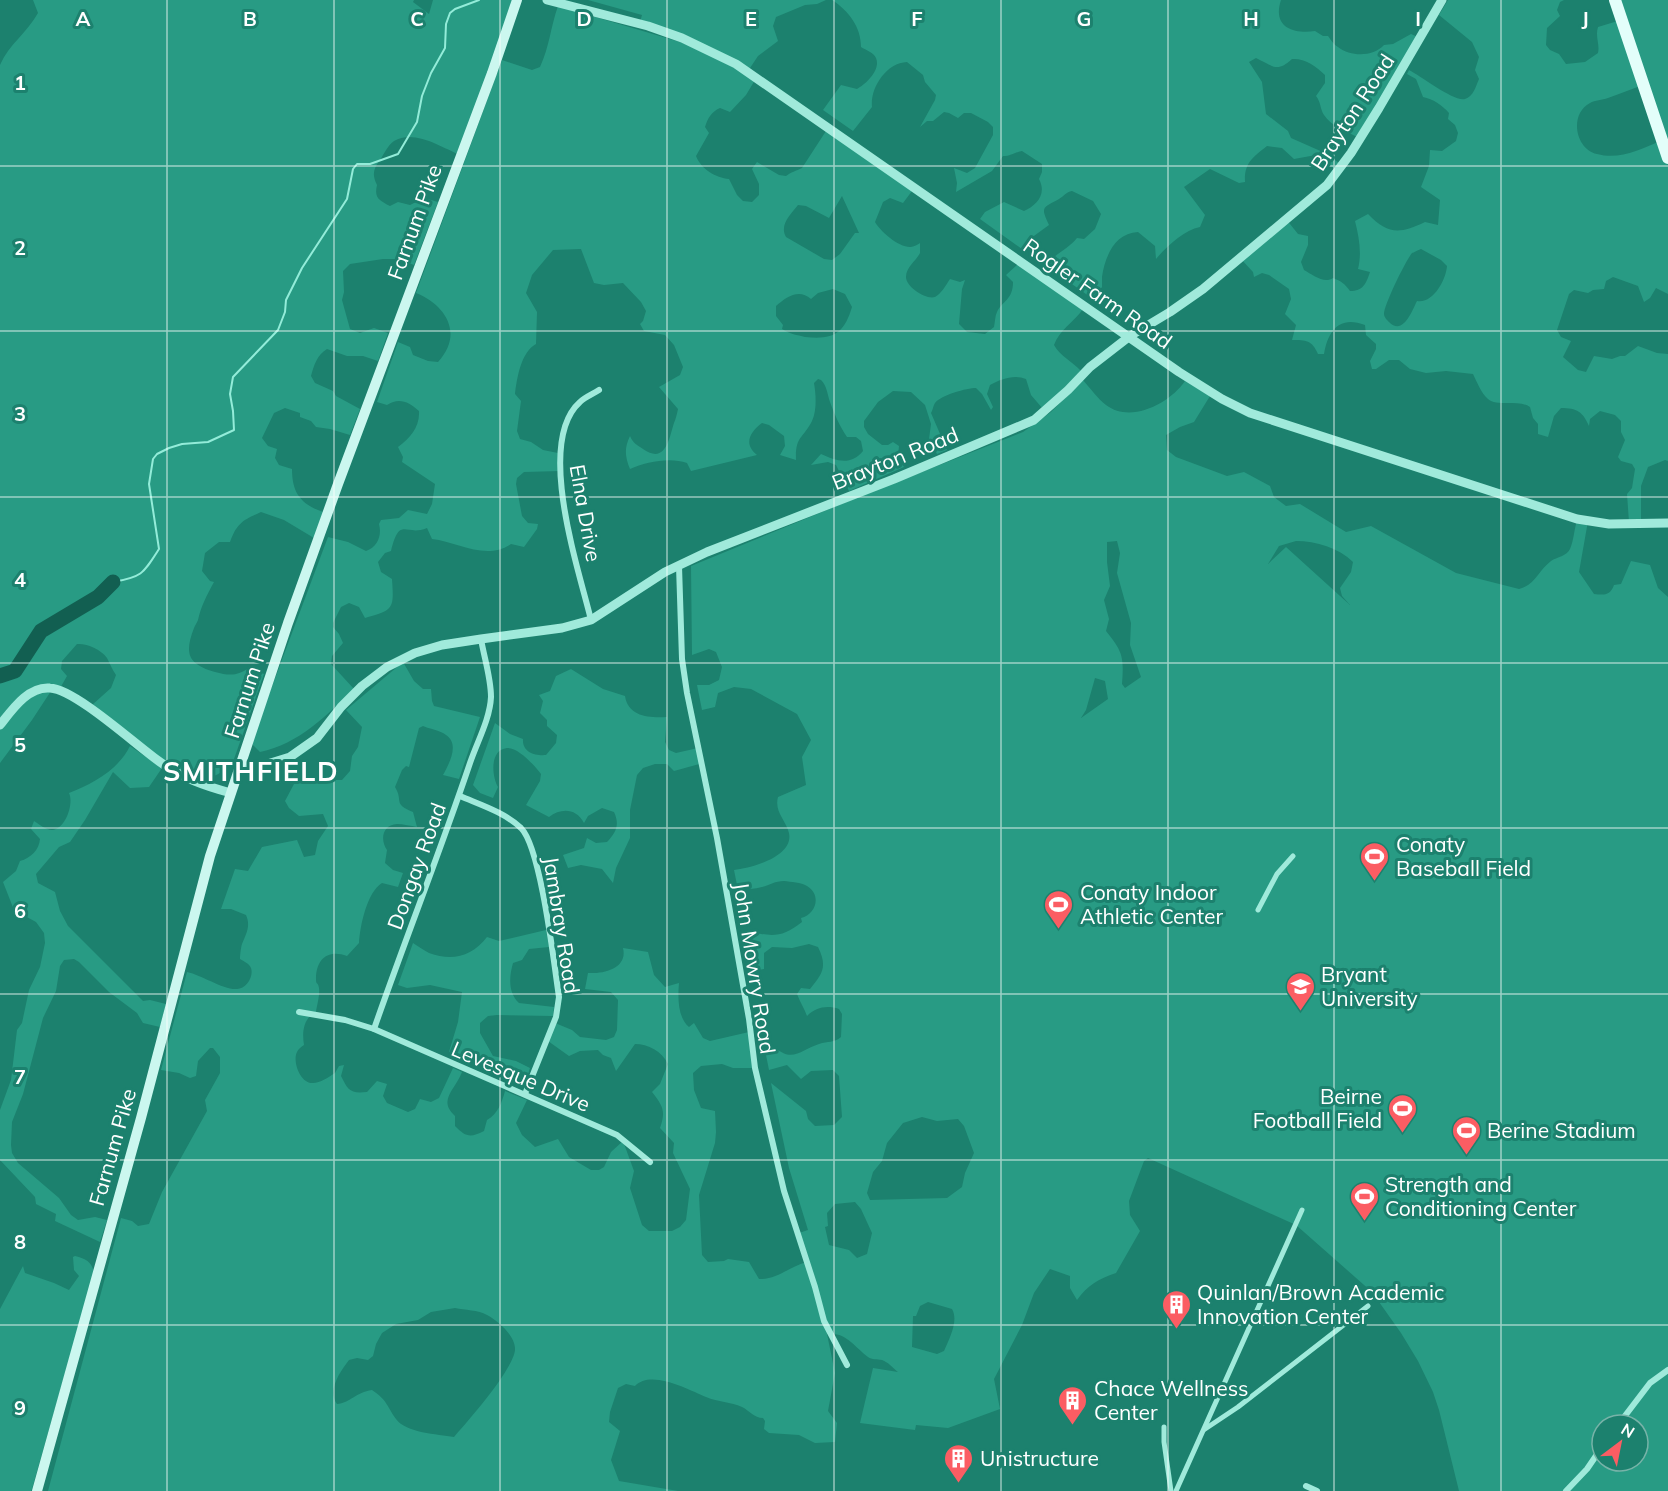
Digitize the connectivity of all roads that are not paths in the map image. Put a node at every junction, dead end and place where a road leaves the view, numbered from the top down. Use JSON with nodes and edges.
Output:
{"nodes":[{"id":1,"x":517,"y":0,"type":"edge"},
{"id":2,"x":547,"y":0,"type":"edge"},
{"id":3,"x":1442,"y":0,"type":"edge"},
{"id":4,"x":1615,"y":0,"type":"edge"},
{"id":5,"x":1668,"y":158,"type":"edge"},
{"id":6,"x":1130,"y":336,"type":"junction"},
{"id":7,"x":599,"y":390,"type":"dead end"},
{"id":8,"x":1668,"y":523,"type":"edge"},
{"id":9,"x":679,"y":566,"type":"junction"},
{"id":10,"x":591,"y":620,"type":"junction"},
{"id":11,"x":481,"y":639,"type":"junction"},
{"id":12,"x":0,"y":725,"type":"edge"},
{"id":13,"x":242,"y":764,"type":"junction"},
{"id":14,"x":231,"y":793,"type":"junction"},
{"id":15,"x":460,"y":796,"type":"junction"},
{"id":16,"x":1293,"y":856,"type":"dead end"},
{"id":17,"x":1258,"y":910,"type":"dead end"},
{"id":18,"x":299,"y":1012,"type":"dead end"},
{"id":19,"x":374,"y":1029,"type":"junction"},
{"id":20,"x":525,"y":1094,"type":"junction"},
{"id":21,"x":650,"y":1162,"type":"dead end"},
{"id":22,"x":1302,"y":1210,"type":"dead end"},
{"id":23,"x":1368,"y":1305,"type":"dead end"},
{"id":24,"x":847,"y":1365,"type":"dead end"},
{"id":25,"x":1668,"y":1370,"type":"edge"},
{"id":26,"x":1627,"y":1413,"type":"edge"},
{"id":27,"x":1164,"y":1427,"type":"dead end"},
{"id":28,"x":1204,"y":1430,"type":"junction"},
{"id":29,"x":1590,"y":1462,"type":"edge"},
{"id":30,"x":1306,"y":1486,"type":"dead end"},
{"id":31,"x":37,"y":1491,"type":"edge"},
{"id":32,"x":1171,"y":1491,"type":"edge"},
{"id":33,"x":1176,"y":1491,"type":"edge"},
{"id":34,"x":1317,"y":1491,"type":"edge"},
{"id":35,"x":1566,"y":1491,"type":"edge"}],
"edges":[{"from":1,"to":13,"type":"main road","name":"Farnum Pike"},
{"from":2,"to":6,"type":"street","name":"Rogler Farm Road"},
{"from":3,"to":6,"type":"street","name":"Brayton Road"},
{"from":4,"to":5,"type":"main road"},
{"from":6,"to":8,"type":"street","name":"Rogler Farm Road"},
{"from":6,"to":9,"type":"street","name":"Brayton Road"},
{"from":7,"to":10,"type":"street","name":"Elna Drive"},
{"from":9,"to":10,"type":"street","name":"Brayton Road"},
{"from":9,"to":24,"type":"street","name":"John Mowry Road"},
{"from":10,"to":11,"type":"street","name":"Brayton Road"},
{"from":11,"to":13,"type":"street","name":"Brayton Road"},
{"from":11,"to":15,"type":"street","name":"Dongay Road"},
{"from":12,"to":14,"type":"street"},
{"from":13,"to":14,"type":"main road","name":"Farnum Pike"},
{"from":14,"to":31,"type":"main road","name":"Farnum Pike"},
{"from":15,"to":19,"type":"street","name":"Dongay Road"},
{"from":15,"to":20,"type":"street","name":"Jambray Road"},
{"from":16,"to":17,"type":"street"},
{"from":18,"to":19,"type":"street"},
{"from":19,"to":20,"type":"street","name":"Levesque Drive"},
{"from":20,"to":21,"type":"street","name":"Levesque Drive"},
{"from":22,"to":28,"type":"street"},
{"from":23,"to":28,"type":"street"},
{"from":25,"to":26,"type":"street"},
{"from":27,"to":32,"type":"street"},
{"from":28,"to":33,"type":"street"},
{"from":29,"to":35,"type":"street"},
{"from":30,"to":34,"type":"street"}]}
